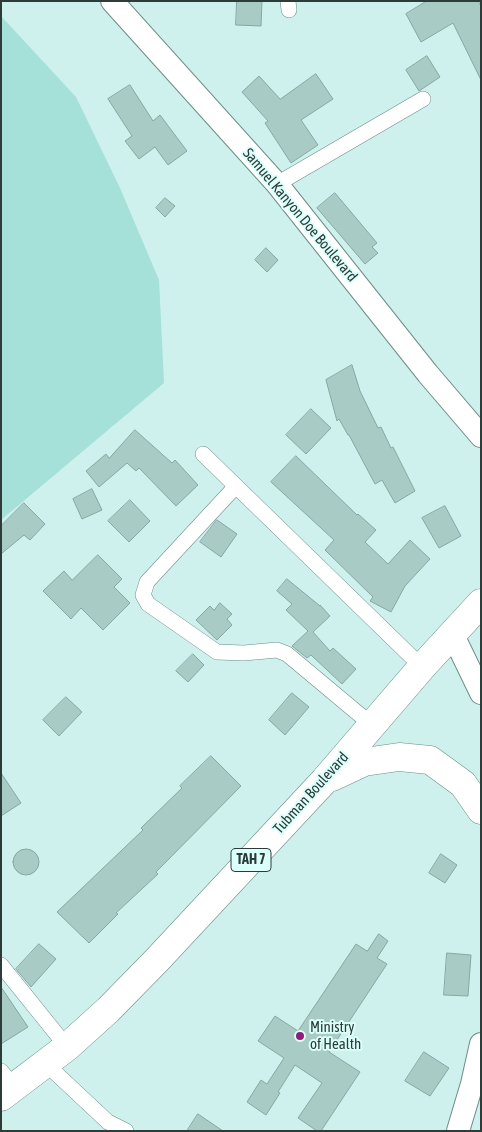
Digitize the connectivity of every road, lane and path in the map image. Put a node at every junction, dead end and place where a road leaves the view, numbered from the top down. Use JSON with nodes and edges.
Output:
{"nodes":[{"id":1,"x":112,"y":1,"type":"edge"},
{"id":2,"x":423,"y":99,"type":"dead end"},
{"id":3,"x":277,"y":184,"type":"junction"},
{"id":4,"x":481,"y":436,"type":"edge"},
{"id":5,"x":204,"y":454,"type":"dead end"},
{"id":6,"x":236,"y":486,"type":"junction"},
{"id":7,"x":480,"y":607,"type":"edge"},
{"id":8,"x":452,"y":633,"type":"junction"},
{"id":9,"x":422,"y":667,"type":"junction"},
{"id":10,"x":481,"y":693,"type":"edge"},
{"id":11,"x":372,"y":725,"type":"junction"},
{"id":12,"x":324,"y":781,"type":"junction"},
{"id":13,"x":481,"y":810,"type":"edge"},
{"id":14,"x":1,"y":965,"type":"edge"},
{"id":15,"x":481,"y":1044,"type":"edge"},
{"id":16,"x":67,"y":1047,"type":"junction"},
{"id":17,"x":46,"y":1064,"type":"junction"},
{"id":18,"x":5,"y":1085,"type":"edge"},
{"id":19,"x":126,"y":1131,"type":"edge"},
{"id":20,"x":458,"y":1131,"type":"edge"}],
"edges":[{"from":1,"to":3,"type":"street","name":"Samuel Kanyon Doe Boulevard"},
{"from":2,"to":3,"type":"street"},
{"from":3,"to":4,"type":"street","name":"Samuel Kanyon Doe Boulevard"},
{"from":5,"to":6,"type":"street"},
{"from":6,"to":9,"type":"street"},
{"from":6,"to":11,"type":"street"},
{"from":7,"to":8,"type":"highway","name":"Tubman Boulevard","number":"TAH 7"},
{"from":8,"to":9,"type":"highway","name":"Tubman Boulevard","number":"TAH 7"},
{"from":8,"to":10,"type":"street"},
{"from":9,"to":11,"type":"highway","name":"Tubman Boulevard","number":"TAH 7"},
{"from":11,"to":12,"type":"highway","name":"Tubman Boulevard","number":"TAH 7"},
{"from":12,"to":13,"type":"highway"},
{"from":12,"to":16,"type":"highway","name":"Tubman Boulevard","number":"TAH 7"},
{"from":14,"to":16,"type":"street"},
{"from":15,"to":20,"type":"street"},
{"from":16,"to":17,"type":"highway","name":"Tubman Boulevard","number":"TAH 7"},
{"from":17,"to":18,"type":"highway","name":"Tubman Boulevard","number":"TAH 7"},
{"from":17,"to":19,"type":"street"}]}
